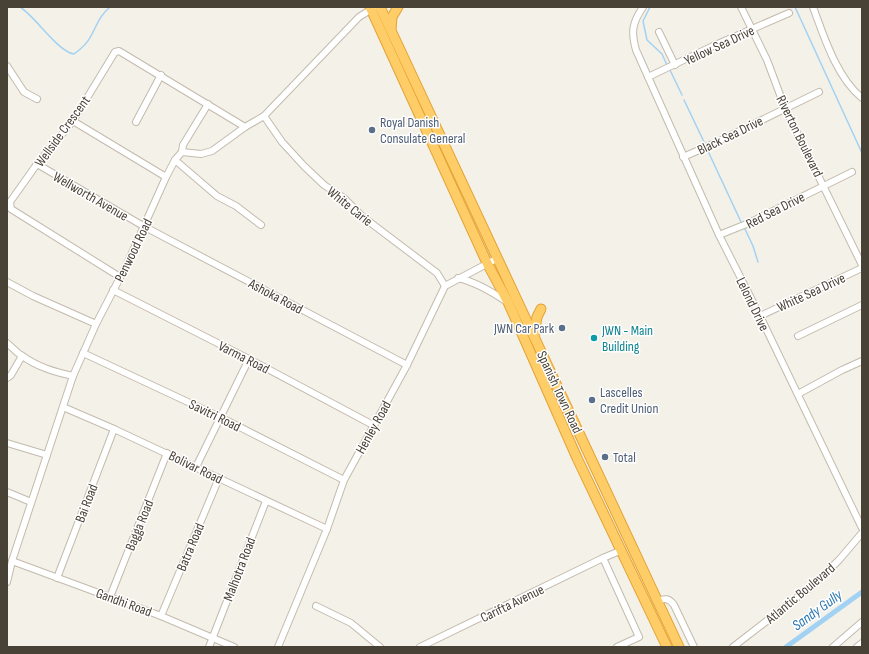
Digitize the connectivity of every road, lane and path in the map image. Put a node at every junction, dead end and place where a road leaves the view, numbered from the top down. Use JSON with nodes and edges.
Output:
{"nodes":[{"id":1,"x":374,"y":7,"type":"edge"},
{"id":2,"x":398,"y":7,"type":"edge"},
{"id":3,"x":643,"y":7,"type":"edge"},
{"id":4,"x":741,"y":7,"type":"edge"},
{"id":5,"x":813,"y":7,"type":"edge"},
{"id":6,"x":790,"y":13,"type":"dead end"},
{"id":7,"x":391,"y":30,"type":"junction"},
{"id":8,"x":752,"y":30,"type":"junction"},
{"id":9,"x":659,"y":32,"type":"dead end"},
{"id":10,"x":675,"y":65,"type":"junction"},
{"id":11,"x":7,"y":66,"type":"edge"},
{"id":12,"x":161,"y":76,"type":"junction"},
{"id":13,"x":648,"y":77,"type":"junction"},
{"id":14,"x":819,"y":92,"type":"dead end"},
{"id":15,"x":862,"y":98,"type":"edge"},
{"id":16,"x":37,"y":99,"type":"dead end"},
{"id":17,"x":208,"y":104,"type":"junction"},
{"id":18,"x":785,"y":108,"type":"junction"},
{"id":19,"x":264,"y":116,"type":"junction"},
{"id":20,"x":433,"y":117,"type":"junction"},
{"id":21,"x":73,"y":121,"type":"junction"},
{"id":22,"x":136,"y":122,"type":"dead end"},
{"id":23,"x":245,"y":127,"type":"junction"},
{"id":24,"x":182,"y":152,"type":"junction"},
{"id":25,"x":683,"y":157,"type":"junction"},
{"id":26,"x":175,"y":160,"type":"junction"},
{"id":27,"x":37,"y":164,"type":"junction"},
{"id":28,"x":852,"y":172,"type":"dead end"},
{"id":29,"x":166,"y":177,"type":"junction"},
{"id":30,"x":824,"y":186,"type":"junction"},
{"id":31,"x":454,"y":190,"type":"junction"},
{"id":32,"x":261,"y":225,"type":"dead end"},
{"id":33,"x":145,"y":227,"type":"junction"},
{"id":34,"x":719,"y":235,"type":"junction"},
{"id":35,"x":498,"y":258,"type":"junction"},
{"id":36,"x":488,"y":263,"type":"junction"},
{"id":37,"x":862,"y":265,"type":"edge"},
{"id":38,"x":862,"y":268,"type":"edge"},
{"id":39,"x":120,"y":277,"type":"junction"},
{"id":40,"x":458,"y":278,"type":"junction"},
{"id":41,"x":7,"y":282,"type":"edge"},
{"id":42,"x":445,"y":286,"type":"junction"},
{"id":43,"x":113,"y":290,"type":"junction"},
{"id":44,"x":517,"y":299,"type":"junction"},
{"id":45,"x":508,"y":302,"type":"junction"},
{"id":46,"x":862,"y":305,"type":"edge"},
{"id":47,"x":541,"y":309,"type":"dead end"},
{"id":48,"x":760,"y":316,"type":"junction"},
{"id":49,"x":96,"y":324,"type":"junction"},
{"id":50,"x":534,"y":336,"type":"junction"},
{"id":51,"x":798,"y":336,"type":"dead end"},
{"id":52,"x":7,"y":343,"type":"edge"},
{"id":53,"x":83,"y":353,"type":"junction"},
{"id":54,"x":22,"y":356,"type":"junction"},
{"id":55,"x":249,"y":359,"type":"junction"},
{"id":56,"x":862,"y":361,"type":"edge"},
{"id":57,"x":407,"y":365,"type":"junction"},
{"id":58,"x":73,"y":376,"type":"junction"},
{"id":59,"x":7,"y":378,"type":"edge"},
{"id":60,"x":798,"y":394,"type":"junction"},
{"id":61,"x":63,"y":407,"type":"junction"},
{"id":62,"x":220,"y":417,"type":"junction"},
{"id":63,"x":373,"y":425,"type":"junction"},
{"id":64,"x":114,"y":429,"type":"junction"},
{"id":65,"x":7,"y":443,"type":"edge"},
{"id":66,"x":167,"y":453,"type":"junction"},
{"id":67,"x":588,"y":453,"type":"junction"},
{"id":68,"x":47,"y":455,"type":"junction"},
{"id":69,"x":577,"y":458,"type":"junction"},
{"id":70,"x":196,"y":467,"type":"junction"},
{"id":71,"x":219,"y":478,"type":"junction"},
{"id":72,"x":344,"y":480,"type":"junction"},
{"id":73,"x":7,"y":492,"type":"edge"},
{"id":74,"x":266,"y":501,"type":"junction"},
{"id":75,"x":31,"y":502,"type":"junction"},
{"id":76,"x":862,"y":528,"type":"edge"},
{"id":77,"x":327,"y":529,"type":"junction"},
{"id":78,"x":862,"y":533,"type":"edge"},
{"id":79,"x":622,"y":550,"type":"junction"},
{"id":80,"x":603,"y":558,"type":"junction"},
{"id":81,"x":12,"y":561,"type":"junction"},
{"id":82,"x":57,"y":578,"type":"junction"},
{"id":83,"x":7,"y":582,"type":"edge"},
{"id":84,"x":110,"y":597,"type":"junction"},
{"id":85,"x":657,"y":601,"type":"junction"},
{"id":86,"x":316,"y":606,"type":"dead end"},
{"id":87,"x":161,"y":616,"type":"junction"},
{"id":88,"x":862,"y":622,"type":"edge"},
{"id":89,"x":213,"y":638,"type":"junction"},
{"id":90,"x":862,"y":643,"type":"edge"},
{"id":91,"x":209,"y":647,"type":"edge"},
{"id":92,"x":234,"y":647,"type":"edge"},
{"id":93,"x":278,"y":647,"type":"edge"},
{"id":94,"x":380,"y":647,"type":"edge"},
{"id":95,"x":420,"y":647,"type":"edge"},
{"id":96,"x":617,"y":647,"type":"edge"},
{"id":97,"x":668,"y":647,"type":"edge"},
{"id":98,"x":679,"y":647,"type":"edge"},
{"id":99,"x":694,"y":647,"type":"edge"},
{"id":100,"x":733,"y":647,"type":"edge"},
{"id":101,"x":832,"y":647,"type":"edge"},
{"id":102,"x":857,"y":647,"type":"edge"}],
"edges":[{"from":1,"to":7,"type":"highway","name":"Spanish Town Road"},
{"from":1,"to":19,"type":"street"},
{"from":1,"to":31,"type":"highway","name":"Spanish Town Road"},
{"from":2,"to":7,"type":"highway"},
{"from":3,"to":13,"type":"street","name":"Lelond Drive"},
{"from":4,"to":8,"type":"street","name":"Riverton Boulevard"},
{"from":5,"to":15,"type":"street"},
{"from":6,"to":8,"type":"street","name":"Yellow Sea Drive"},
{"from":7,"to":20,"type":"highway","name":"Spanish Town Road"},
{"from":8,"to":10,"type":"street","name":"Yellow Sea Drive"},
{"from":8,"to":18,"type":"street","name":"Riverton Boulevard"},
{"from":9,"to":10,"type":"street"},
{"from":10,"to":13,"type":"street","name":"Yellow Sea Drive"},
{"from":11,"to":16,"type":"street"},
{"from":12,"to":17,"type":"street","name":"Wellside Crescent"},
{"from":12,"to":21,"type":"street","name":"Wellside Crescent"},
{"from":12,"to":22,"type":"street"},
{"from":13,"to":25,"type":"street","name":"Lelond Drive"},
{"from":14,"to":18,"type":"street","name":"Black Sea Drive"},
{"from":17,"to":23,"type":"street","name":"Wellside Crescent"},
{"from":17,"to":24,"type":"street","name":"Penwood Road"},
{"from":18,"to":25,"type":"street","name":"Black Sea Drive"},
{"from":18,"to":30,"type":"street","name":"Riverton Boulevard"},
{"from":19,"to":23,"type":"street"},
{"from":19,"to":42,"type":"street","name":"White Carie"},
{"from":20,"to":31,"type":"highway"},
{"from":20,"to":35,"type":"highway","name":"Spanish Town Road"},
{"from":21,"to":27,"type":"street","name":"Wellside Crescent"},
{"from":21,"to":29,"type":"street"},
{"from":23,"to":24,"type":"street"},
{"from":24,"to":26,"type":"street","name":"Penwood Road"},
{"from":25,"to":34,"type":"street","name":"Lelond Drive"},
{"from":26,"to":29,"type":"street","name":"Penwood Road"},
{"from":26,"to":32,"type":"street"},
{"from":27,"to":33,"type":"street","name":"Wellworth Avenue"},
{"from":27,"to":39,"type":"street","name":"Wellside Crescent"},
{"from":28,"to":30,"type":"street","name":"Red Sea Drive"},
{"from":29,"to":33,"type":"street","name":"Penwood Road"},
{"from":30,"to":34,"type":"street","name":"Red Sea Drive"},
{"from":30,"to":37,"type":"street","name":"Riverton Boulevard"},
{"from":31,"to":36,"type":"highway","name":"Spanish Town Road"},
{"from":33,"to":39,"type":"street","name":"Penwood Road"},
{"from":33,"to":57,"type":"street","name":"Ashoka Road"},
{"from":34,"to":48,"type":"street","name":"Lelond Drive"},
{"from":35,"to":36,"type":"street"},
{"from":35,"to":44,"type":"highway","name":"Spanish Town Road"},
{"from":36,"to":40,"type":"street"},
{"from":36,"to":45,"type":"highway","name":"Spanish Town Road"},
{"from":38,"to":48,"type":"street","name":"White Sea Drive"},
{"from":39,"to":43,"type":"street","name":"Penwood Road"},
{"from":40,"to":42,"type":"street"},
{"from":40,"to":45,"type":"street"},
{"from":41,"to":49,"type":"street"},
{"from":42,"to":57,"type":"street","name":"Henley Road"},
{"from":43,"to":49,"type":"street","name":"Penwood Road"},
{"from":43,"to":55,"type":"street","name":"Varma Road"},
{"from":44,"to":45,"type":"street"},
{"from":44,"to":50,"type":"highway","name":"Spanish Town Road"},
{"from":45,"to":69,"type":"highway","name":"Spanish Town Road"},
{"from":46,"to":51,"type":"street"},
{"from":47,"to":50,"type":"highway"},
{"from":48,"to":60,"type":"street","name":"Lelond Drive"},
{"from":49,"to":53,"type":"street","name":"Penwood Road"},
{"from":50,"to":67,"type":"highway","name":"Spanish Town Road"},
{"from":52,"to":54,"type":"street"},
{"from":53,"to":58,"type":"street","name":"Penwood Road"},
{"from":53,"to":62,"type":"street","name":"Savitri Road"},
{"from":54,"to":58,"type":"street"},
{"from":54,"to":59,"type":"street"},
{"from":55,"to":62,"type":"street"},
{"from":55,"to":63,"type":"street","name":"Varma Road"},
{"from":56,"to":60,"type":"street"},
{"from":57,"to":63,"type":"street","name":"Henley Road"},
{"from":58,"to":61,"type":"street","name":"Penwood Road"},
{"from":60,"to":76,"type":"street","name":"Lelond Drive"},
{"from":61,"to":64,"type":"street","name":"Bolivar Road"},
{"from":61,"to":68,"type":"street","name":"Penwood Road"},
{"from":62,"to":70,"type":"street"},
{"from":62,"to":72,"type":"street","name":"Savitri Road"},
{"from":63,"to":72,"type":"street","name":"Henley Road"},
{"from":64,"to":66,"type":"street","name":"Bolivar Road"},
{"from":64,"to":82,"type":"street","name":"Bai Road"},
{"from":65,"to":68,"type":"street"},
{"from":66,"to":70,"type":"street","name":"Bolivar Road"},
{"from":66,"to":84,"type":"street","name":"Bagga Road"},
{"from":67,"to":69,"type":"highway"},
{"from":67,"to":85,"type":"highway","name":"Spanish Town Road"},
{"from":68,"to":75,"type":"street","name":"Penwood Road"},
{"from":69,"to":79,"type":"highway","name":"Spanish Town Road"},
{"from":70,"to":71,"type":"street","name":"Bolivar Road"},
{"from":71,"to":74,"type":"street","name":"Bolivar Road"},
{"from":71,"to":87,"type":"street","name":"Batra Road"},
{"from":72,"to":77,"type":"street","name":"Henley Road"},
{"from":73,"to":75,"type":"street"},
{"from":74,"to":77,"type":"street","name":"Bolivar Road"},
{"from":74,"to":89,"type":"street","name":"Malhotra Road"},
{"from":75,"to":81,"type":"street","name":"Penwood Road"},
{"from":77,"to":93,"type":"street","name":"Henley Road"},
{"from":78,"to":100,"type":"street","name":"Atlantic Boulevard"},
{"from":79,"to":80,"type":"street","name":"Carifta Avenue"},
{"from":79,"to":97,"type":"highway","name":"Spanish Town Road"},
{"from":80,"to":95,"type":"street","name":"Carifta Avenue"},
{"from":80,"to":96,"type":"street"},
{"from":81,"to":82,"type":"street","name":"Gandhi Road"},
{"from":81,"to":83,"type":"street","name":"Penwood Road"},
{"from":82,"to":84,"type":"street","name":"Gandhi Road"},
{"from":84,"to":87,"type":"street","name":"Gandhi Road"},
{"from":85,"to":98,"type":"highway","name":"Spanish Town Road"},
{"from":85,"to":99,"type":"street"},
{"from":86,"to":94,"type":"street"},
{"from":87,"to":89,"type":"street","name":"Gandhi Road"},
{"from":88,"to":101,"type":"street"},
{"from":89,"to":91,"type":"street","name":"Malhotra Road"},
{"from":89,"to":92,"type":"street","name":"Gandhi Road"},
{"from":90,"to":102,"type":"street"}]}
